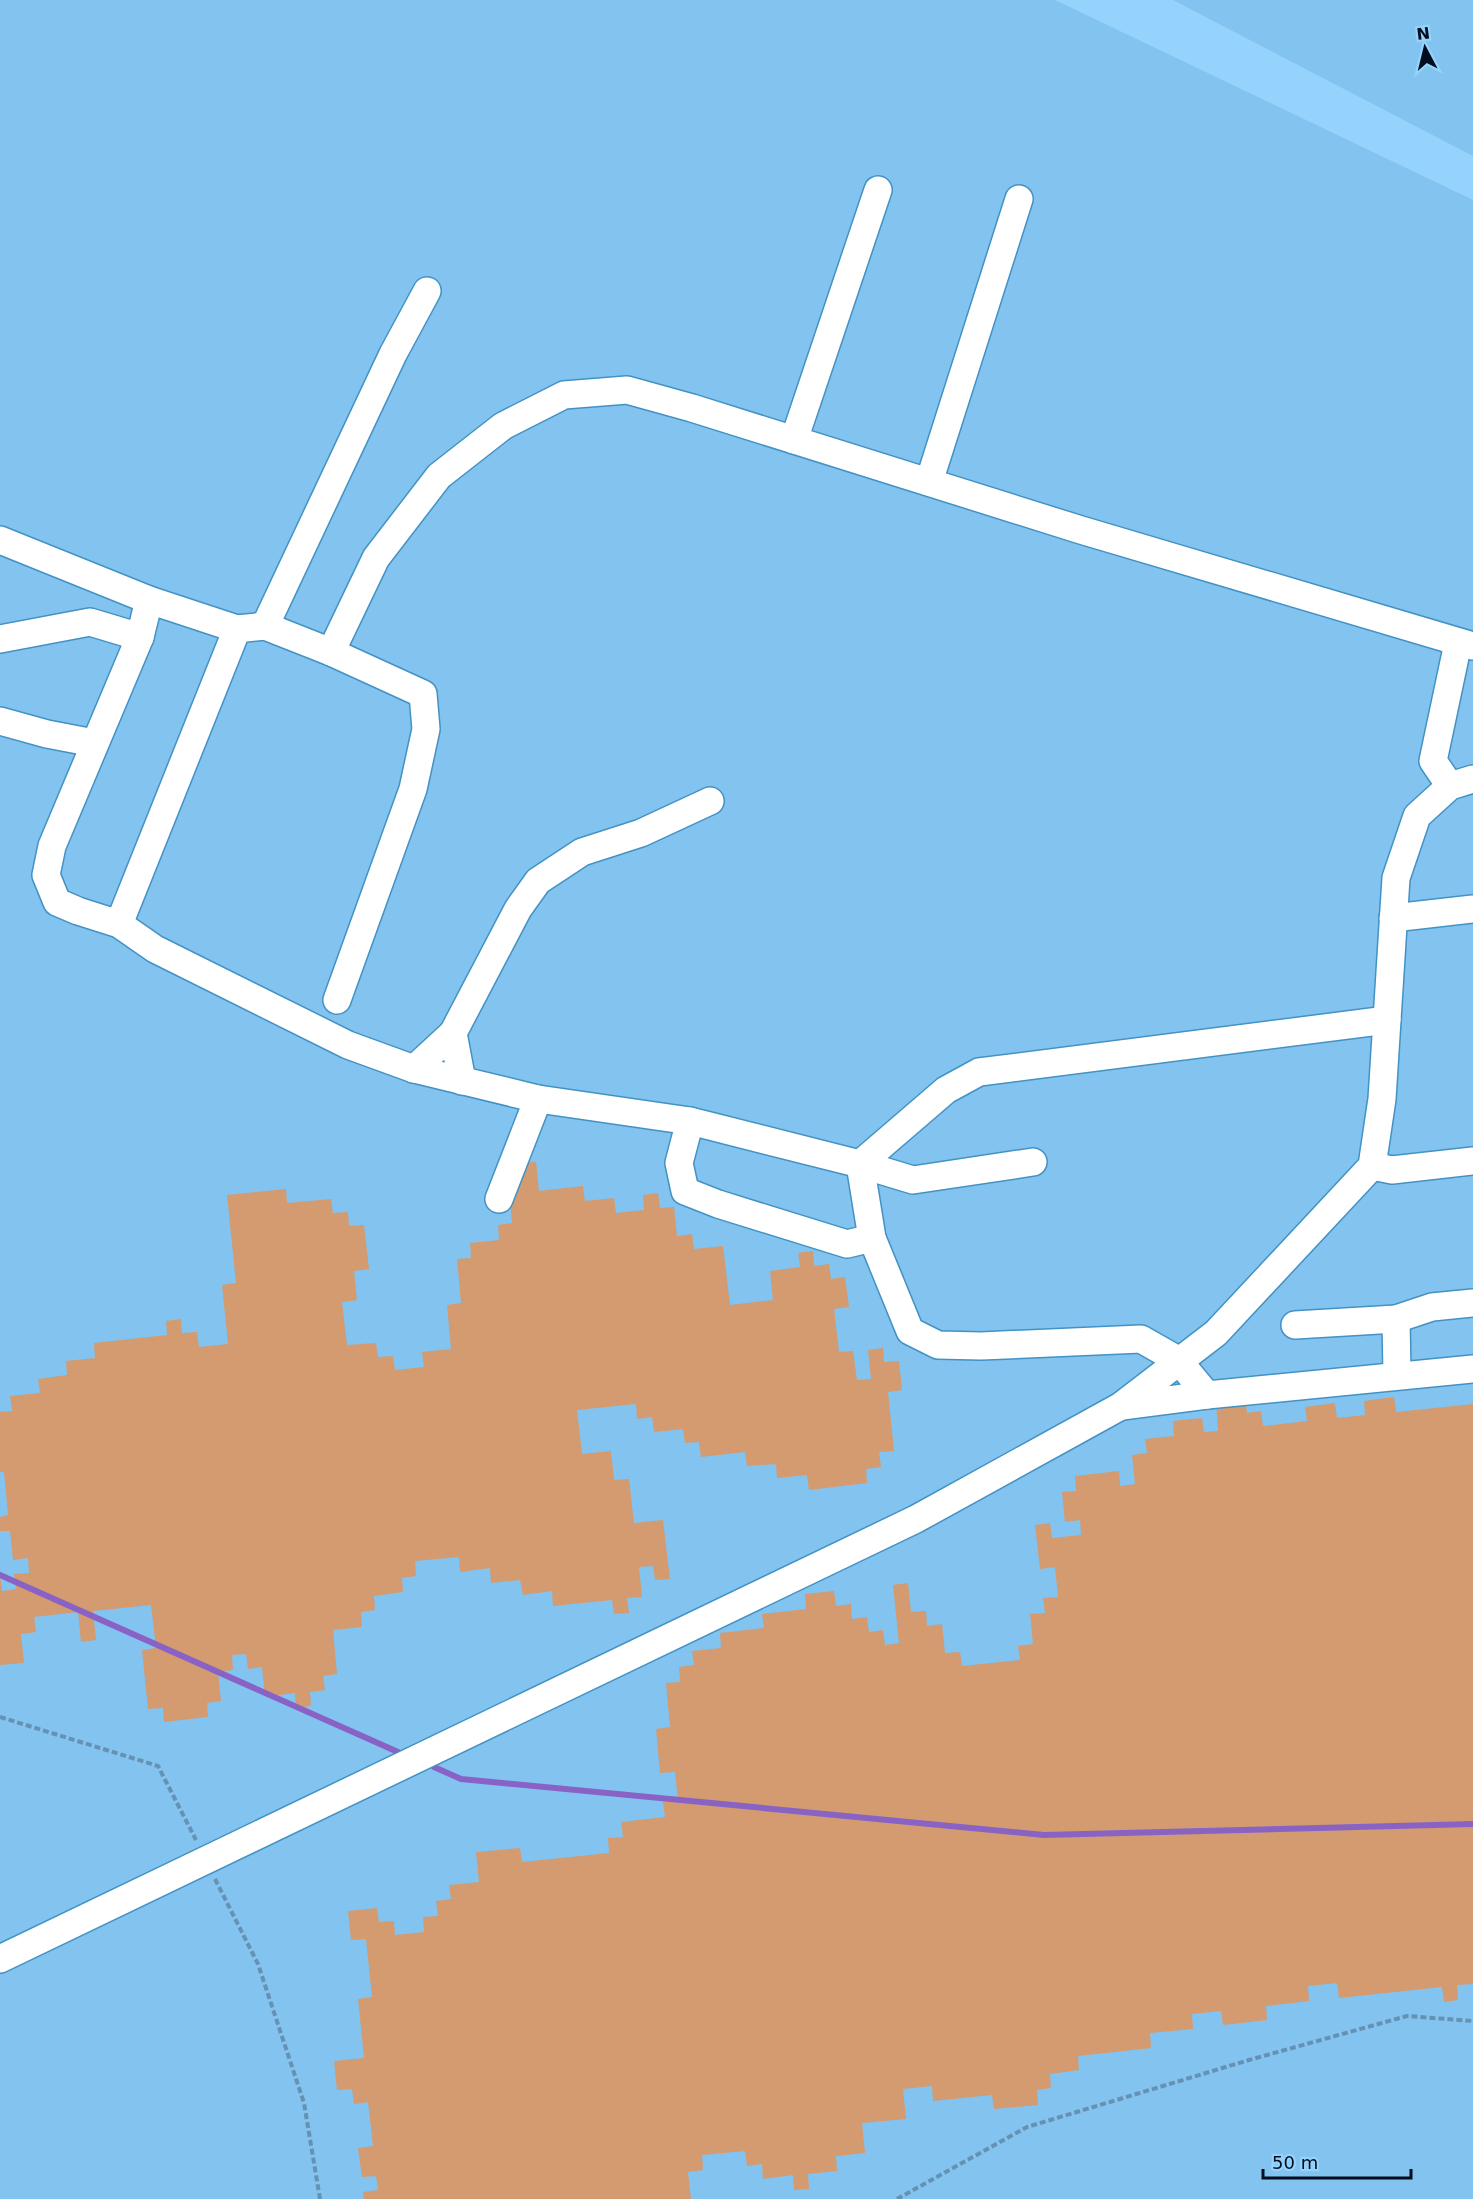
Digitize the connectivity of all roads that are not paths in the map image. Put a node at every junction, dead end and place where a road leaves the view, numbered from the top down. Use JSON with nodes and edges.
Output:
{"nodes":[{"id":1,"x":878,"y":190,"type":"dead end"},
{"id":2,"x":1019,"y":199,"type":"dead end"},
{"id":3,"x":426,"y":291,"type":"dead end"},
{"id":4,"x":794,"y":440,"type":"junction"},
{"id":5,"x":929,"y":482,"type":"junction"},
{"id":6,"x":0,"y":540,"type":"edge"},
{"id":7,"x":149,"y":600,"type":"junction"},
{"id":8,"x":265,"y":626,"type":"junction"},
{"id":9,"x":237,"y":629,"type":"junction"},
{"id":10,"x":140,"y":637,"type":"junction"},
{"id":11,"x":0,"y":639,"type":"edge"},
{"id":12,"x":1466,"y":645,"type":"edge"},
{"id":13,"x":331,"y":652,"type":"junction"},
{"id":14,"x":0,"y":721,"type":"edge"},
{"id":15,"x":94,"y":743,"type":"junction"},
{"id":16,"x":1461,"y":783,"type":"edge"},
{"id":17,"x":710,"y":801,"type":"dead end"},
{"id":18,"x":1473,"y":909,"type":"edge"},
{"id":19,"x":1394,"y":918,"type":"junction"},
{"id":20,"x":119,"y":924,"type":"junction"},
{"id":21,"x":337,"y":1000,"type":"junction"},
{"id":22,"x":297,"y":1019,"type":"junction"},
{"id":23,"x":1387,"y":1020,"type":"junction"},
{"id":24,"x":453,"y":1033,"type":"junction"},
{"id":25,"x":348,"y":1045,"type":"junction"},
{"id":26,"x":414,"y":1069,"type":"junction"},
{"id":27,"x":462,"y":1081,"type":"junction"},
{"id":28,"x":538,"y":1099,"type":"junction"},
{"id":29,"x":690,"y":1121,"type":"junction"},
{"id":30,"x":1473,"y":1161,"type":"edge"},
{"id":31,"x":1033,"y":1162,"type":"dead end"},
{"id":32,"x":860,"y":1164,"type":"junction"},
{"id":33,"x":1372,"y":1166,"type":"junction"},
{"id":34,"x":499,"y":1199,"type":"dead end"},
{"id":35,"x":872,"y":1238,"type":"junction"},
{"id":36,"x":1473,"y":1303,"type":"edge"},
{"id":37,"x":1396,"y":1319,"type":"junction"},
{"id":38,"x":1295,"y":1325,"type":"dead end"},
{"id":39,"x":1178,"y":1360,"type":"junction"},
{"id":40,"x":1473,"y":1369,"type":"edge"},
{"id":41,"x":1397,"y":1375,"type":"junction"},
{"id":42,"x":1207,"y":1395,"type":"junction"},
{"id":43,"x":1121,"y":1406,"type":"junction"},
{"id":44,"x":0,"y":1959,"type":"edge"}],
"edges":[{"from":1,"to":4,"type":"lane"},
{"from":2,"to":5,"type":"lane"},
{"from":3,"to":8,"type":"lane"},
{"from":4,"to":5,"type":"lane"},
{"from":4,"to":13,"type":"lane"},
{"from":5,"to":12,"type":"lane"},
{"from":6,"to":7,"type":"lane"},
{"from":7,"to":9,"type":"lane"},
{"from":7,"to":10,"type":"lane"},
{"from":8,"to":9,"type":"lane"},
{"from":8,"to":13,"type":"lane"},
{"from":9,"to":20,"type":"lane"},
{"from":10,"to":11,"type":"lane"},
{"from":10,"to":15,"type":"lane"},
{"from":12,"to":16,"type":"lane"},
{"from":13,"to":21,"type":"lane"},
{"from":14,"to":15,"type":"lane"},
{"from":15,"to":20,"type":"lane"},
{"from":16,"to":19,"type":"lane"},
{"from":17,"to":24,"type":"lane"},
{"from":18,"to":19,"type":"lane"},
{"from":19,"to":23,"type":"lane"},
{"from":20,"to":22,"type":"lane"},
{"from":21,"to":22,"type":"lane"},
{"from":21,"to":25,"type":"lane"},
{"from":22,"to":25,"type":"lane"},
{"from":23,"to":32,"type":"lane"},
{"from":23,"to":33,"type":"lane"},
{"from":24,"to":26,"type":"lane"},
{"from":24,"to":27,"type":"lane"},
{"from":25,"to":26,"type":"lane"},
{"from":26,"to":27,"type":"lane"},
{"from":27,"to":28,"type":"lane"},
{"from":28,"to":29,"type":"lane"},
{"from":28,"to":34,"type":"lane"},
{"from":29,"to":32,"type":"lane"},
{"from":29,"to":35,"type":"lane"},
{"from":30,"to":33,"type":"lane"},
{"from":31,"to":32,"type":"lane"},
{"from":32,"to":35,"type":"lane"},
{"from":33,"to":39,"type":"lane"},
{"from":35,"to":39,"type":"lane"},
{"from":36,"to":37,"type":"lane"},
{"from":37,"to":38,"type":"lane"},
{"from":37,"to":41,"type":"lane"},
{"from":39,"to":42,"type":"lane"},
{"from":39,"to":43,"type":"lane"},
{"from":40,"to":41,"type":"lane"},
{"from":41,"to":42,"type":"lane"},
{"from":42,"to":43,"type":"lane"},
{"from":43,"to":44,"type":"lane"}]}
